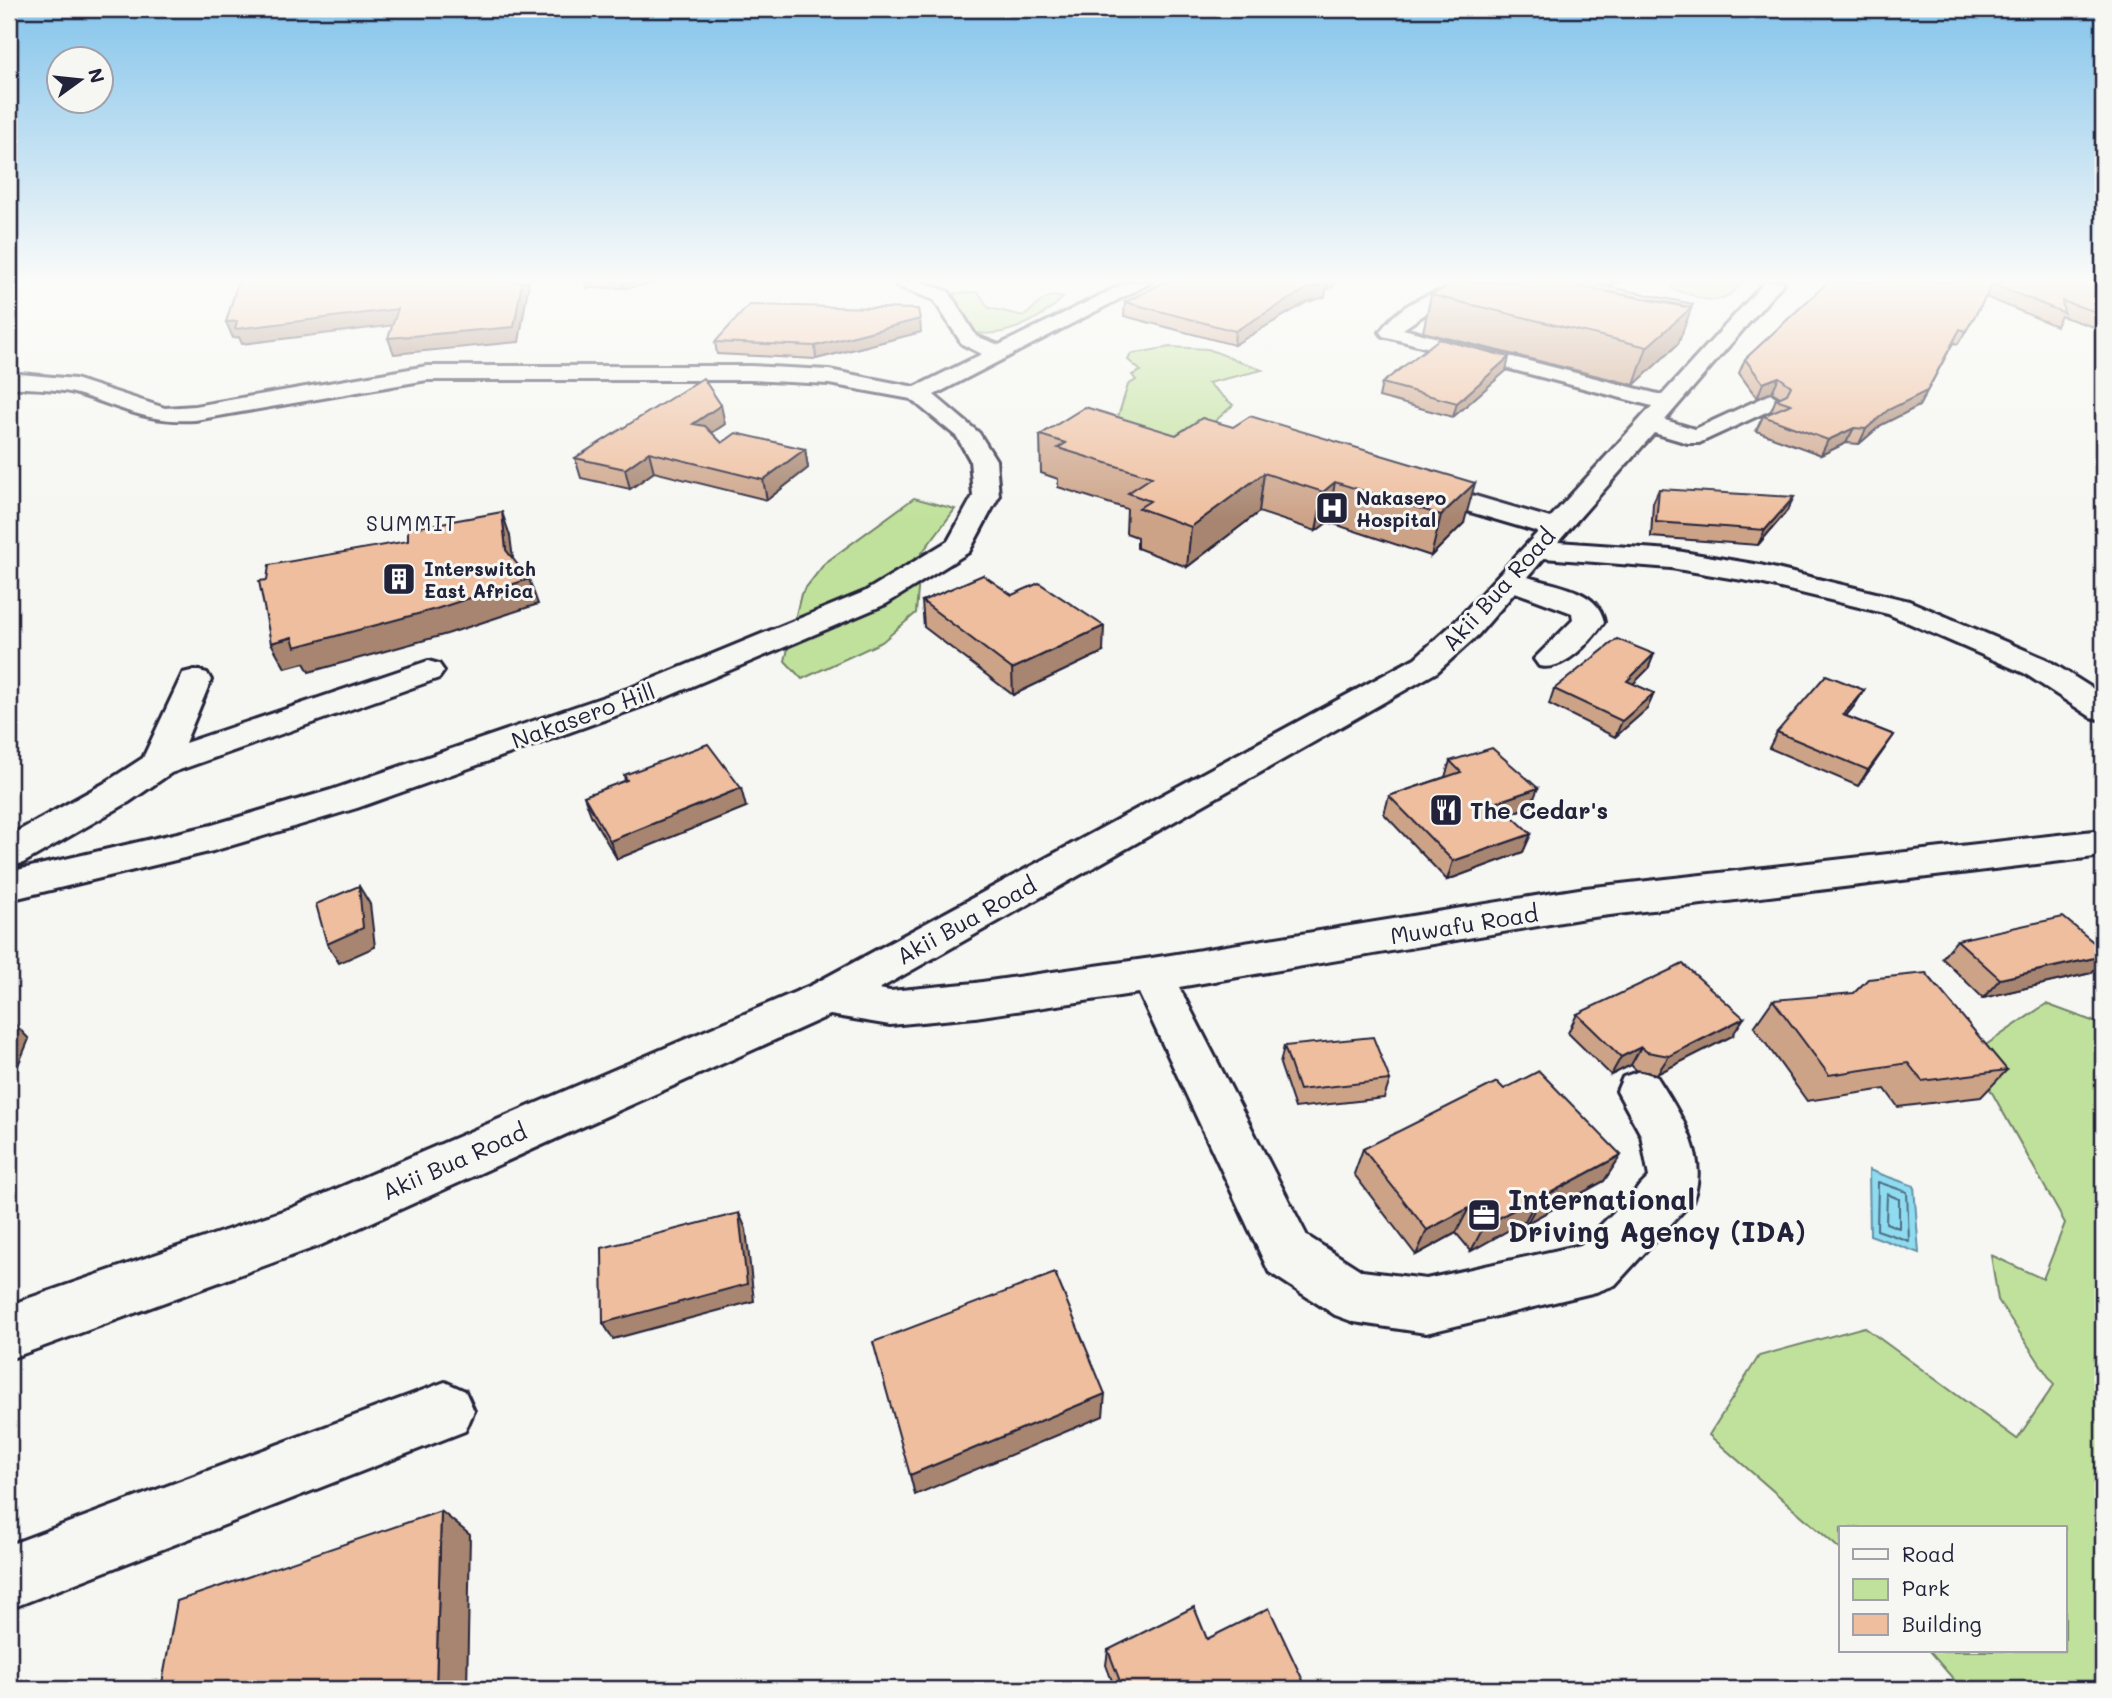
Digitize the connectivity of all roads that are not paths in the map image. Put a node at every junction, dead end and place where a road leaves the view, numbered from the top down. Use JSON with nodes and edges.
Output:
{"nodes":[{"id":1,"x":983,"y":361,"type":"edge"},
{"id":2,"x":1486,"y":361,"type":"edge"},
{"id":3,"x":1694,"y":361,"type":"edge"},
{"id":4,"x":9,"y":380,"type":"edge"},
{"id":5,"x":918,"y":394,"type":"junction"},
{"id":6,"x":1771,"y":401,"type":"edge"},
{"id":7,"x":1657,"y":413,"type":"junction"},
{"id":8,"x":1397,"y":482,"type":"edge"},
{"id":9,"x":1544,"y":539,"type":"junction"},
{"id":10,"x":1508,"y":580,"type":"junction"},
{"id":11,"x":1550,"y":659,"type":"dead end"},
{"id":12,"x":428,"y":671,"type":"dead end"},
{"id":13,"x":195,"y":680,"type":"dead end"},
{"id":14,"x":2103,"y":710,"type":"edge"},
{"id":15,"x":158,"y":765,"type":"junction"},
{"id":16,"x":2103,"y":844,"type":"edge"},
{"id":17,"x":9,"y":853,"type":"edge"},
{"id":18,"x":9,"y":886,"type":"edge"},
{"id":19,"x":1152,"y":975,"type":"junction"},
{"id":20,"x":827,"y":997,"type":"junction"},
{"id":21,"x":1640,"y":1091,"type":"dead end"},
{"id":22,"x":9,"y":1332,"type":"edge"},
{"id":23,"x":445,"y":1411,"type":"dead end"},
{"id":24,"x":9,"y":1577,"type":"edge"}],
"edges":[{"from":1,"to":5,"type":"street"},
{"from":2,"to":7,"type":"street"},
{"from":3,"to":7,"type":"street","name":"Akii Bua Road"},
{"from":4,"to":5,"type":"street"},
{"from":5,"to":18,"type":"street","name":"Nakasero Hill"},
{"from":6,"to":7,"type":"street"},
{"from":7,"to":9,"type":"street","name":"Akii Bua Road"},
{"from":8,"to":9,"type":"street"},
{"from":9,"to":10,"type":"street","name":"Akii Bua Road"},
{"from":9,"to":14,"type":"street"},
{"from":10,"to":11,"type":"street"},
{"from":10,"to":20,"type":"street","name":"Akii Bua Road"},
{"from":12,"to":15,"type":"street"},
{"from":13,"to":15,"type":"street"},
{"from":15,"to":17,"type":"street"},
{"from":16,"to":19,"type":"street","name":"Muwafu Road"},
{"from":19,"to":20,"type":"street","name":"Muwafu Road"},
{"from":19,"to":21,"type":"street"},
{"from":20,"to":22,"type":"street","name":"Akii Bua Road"},
{"from":23,"to":24,"type":"street"}]}
